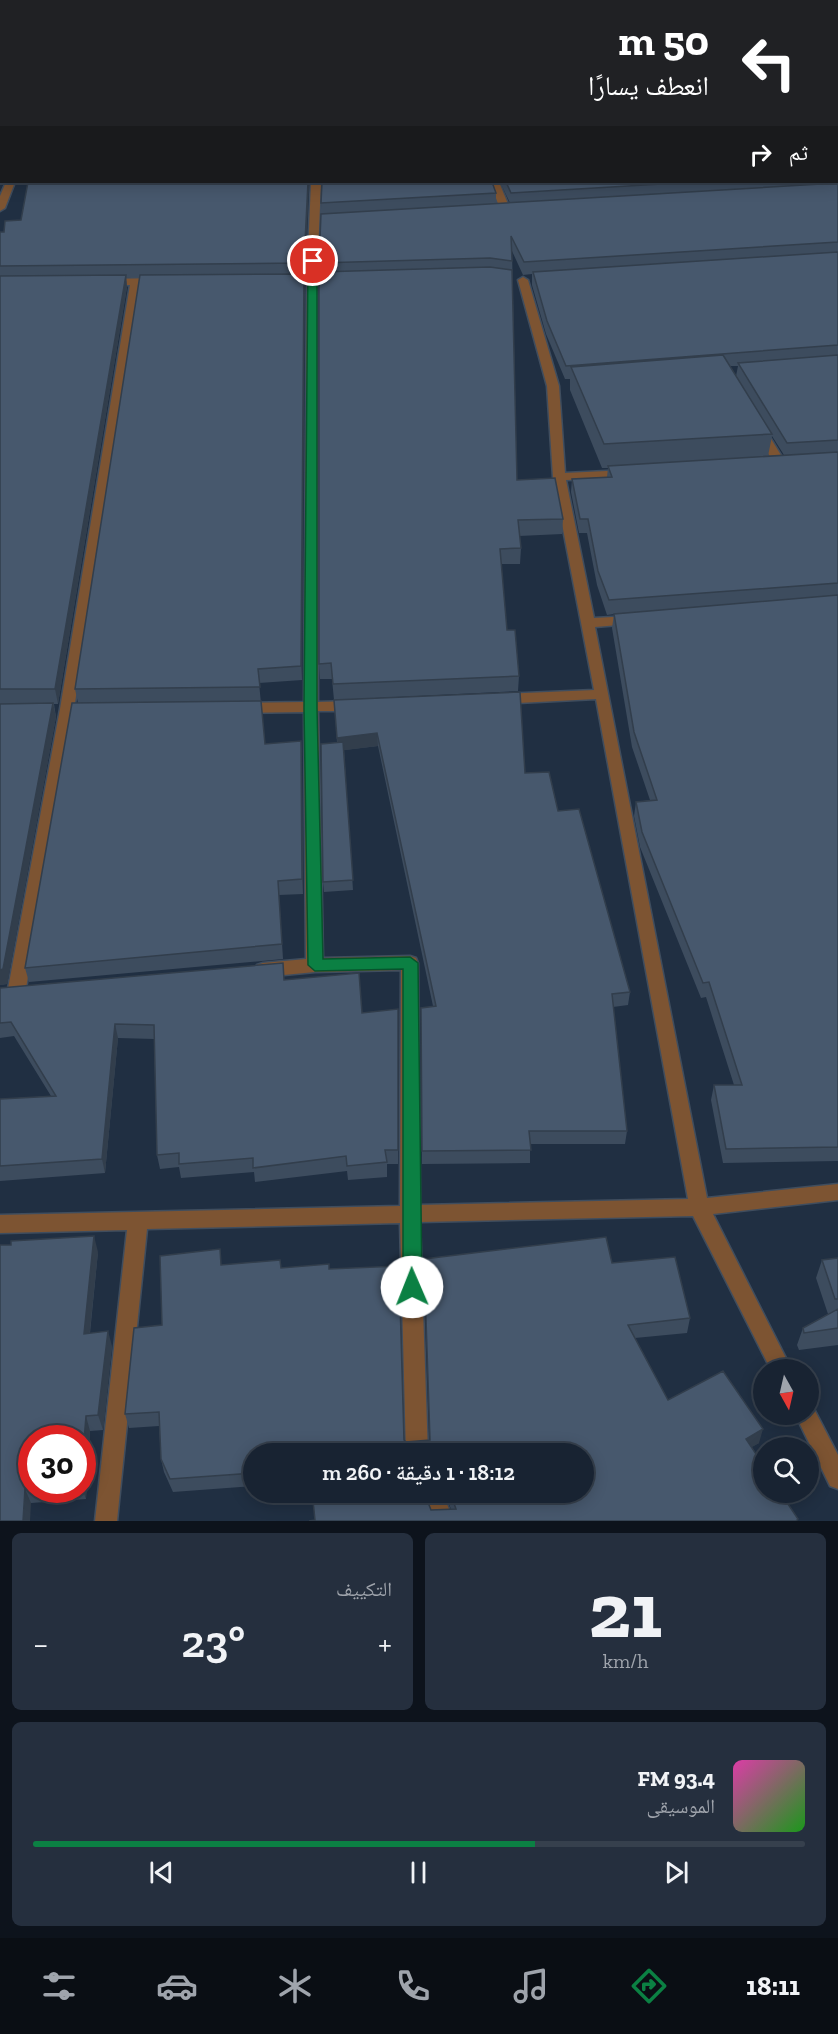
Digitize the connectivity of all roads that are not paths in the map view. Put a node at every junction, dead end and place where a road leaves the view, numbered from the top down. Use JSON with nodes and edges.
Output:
{"nodes":[{"id":1,"x":10,"y":183,"type":"edge"},
{"id":2,"x":316,"y":183,"type":"edge"},
{"id":3,"x":494,"y":183,"type":"edge"},
{"id":4,"x":0,"y":208,"type":"edge"},
{"id":5,"x":517,"y":208,"type":"edge"},
{"id":6,"x":505,"y":209,"type":"junction"},
{"id":7,"x":493,"y":210,"type":"edge"},
{"id":8,"x":523,"y":279,"type":"edge"},
{"id":9,"x":348,"y":280,"type":"edge"},
{"id":10,"x":136,"y":281,"type":"junction"},
{"id":11,"x":171,"y":281,"type":"edge"},
{"id":12,"x":277,"y":281,"type":"edge"},
{"id":13,"x":312,"y":281,"type":"junction"},
{"id":14,"x":90,"y":282,"type":"edge"},
{"id":15,"x":753,"y":418,"type":"edge"},
{"id":16,"x":781,"y":465,"type":"edge"},
{"id":17,"x":640,"y":473,"type":"edge"},
{"id":18,"x":559,"y":477,"type":"junction"},
{"id":19,"x":644,"y":619,"type":"edge"},
{"id":20,"x":587,"y":623,"type":"junction"},
{"id":21,"x":602,"y":694,"type":"junction"},
{"id":22,"x":486,"y":700,"type":"edge"},
{"id":23,"x":369,"y":705,"type":"edge"},
{"id":24,"x":230,"y":708,"type":"edge"},
{"id":25,"x":311,"y":708,"type":"junction"},
{"id":26,"x":315,"y":965,"type":"junction"},
{"id":27,"x":246,"y":972,"type":"edge"},
{"id":28,"x":39,"y":991,"type":"edge"},
{"id":29,"x":8,"y":994,"type":"edge"},
{"id":30,"x":838,"y":1192,"type":"edge"},
{"id":31,"x":699,"y":1207,"type":"junction"},
{"id":32,"x":410,"y":1215,"type":"junction"},
{"id":33,"x":138,"y":1219,"type":"junction"},
{"id":34,"x":0,"y":1224,"type":"edge"},
{"id":35,"x":776,"y":1359,"type":"edge"},
{"id":36,"x":811,"y":1425,"type":"edge"},
{"id":37,"x":417,"y":1443,"type":"edge"},
{"id":38,"x":838,"y":1478,"type":"edge"},
{"id":39,"x":436,"y":1503,"type":"edge"},
{"id":40,"x":105,"y":1521,"type":"edge"},
{"id":41,"x":443,"y":1521,"type":"edge"}],
"edges":[{"from":1,"to":4,"type":"street"},
{"from":2,"to":13,"type":"street"},
{"from":3,"to":6,"type":"street"},
{"from":5,"to":6,"type":"street"},
{"from":6,"to":7,"type":"street"},
{"from":8,"to":18,"type":"street"},
{"from":9,"to":13,"type":"street"},
{"from":10,"to":11,"type":"street"},
{"from":10,"to":14,"type":"street"},
{"from":10,"to":29,"type":"street"},
{"from":12,"to":13,"type":"street"},
{"from":13,"to":25,"type":"street"},
{"from":15,"to":16,"type":"street"},
{"from":17,"to":18,"type":"street"},
{"from":18,"to":20,"type":"street"},
{"from":19,"to":20,"type":"street"},
{"from":20,"to":21,"type":"street"},
{"from":21,"to":22,"type":"street"},
{"from":21,"to":31,"type":"street"},
{"from":23,"to":25,"type":"street"},
{"from":24,"to":25,"type":"street"},
{"from":25,"to":26,"type":"street"},
{"from":26,"to":27,"type":"street"},
{"from":26,"to":32,"type":"street"},
{"from":28,"to":29,"type":"street"},
{"from":30,"to":31,"type":"street"},
{"from":31,"to":32,"type":"street"},
{"from":31,"to":35,"type":"street"},
{"from":32,"to":33,"type":"street"},
{"from":32,"to":37,"type":"street"},
{"from":33,"to":34,"type":"street"},
{"from":33,"to":40,"type":"street"},
{"from":36,"to":38,"type":"street"},
{"from":39,"to":41,"type":"street"}]}
